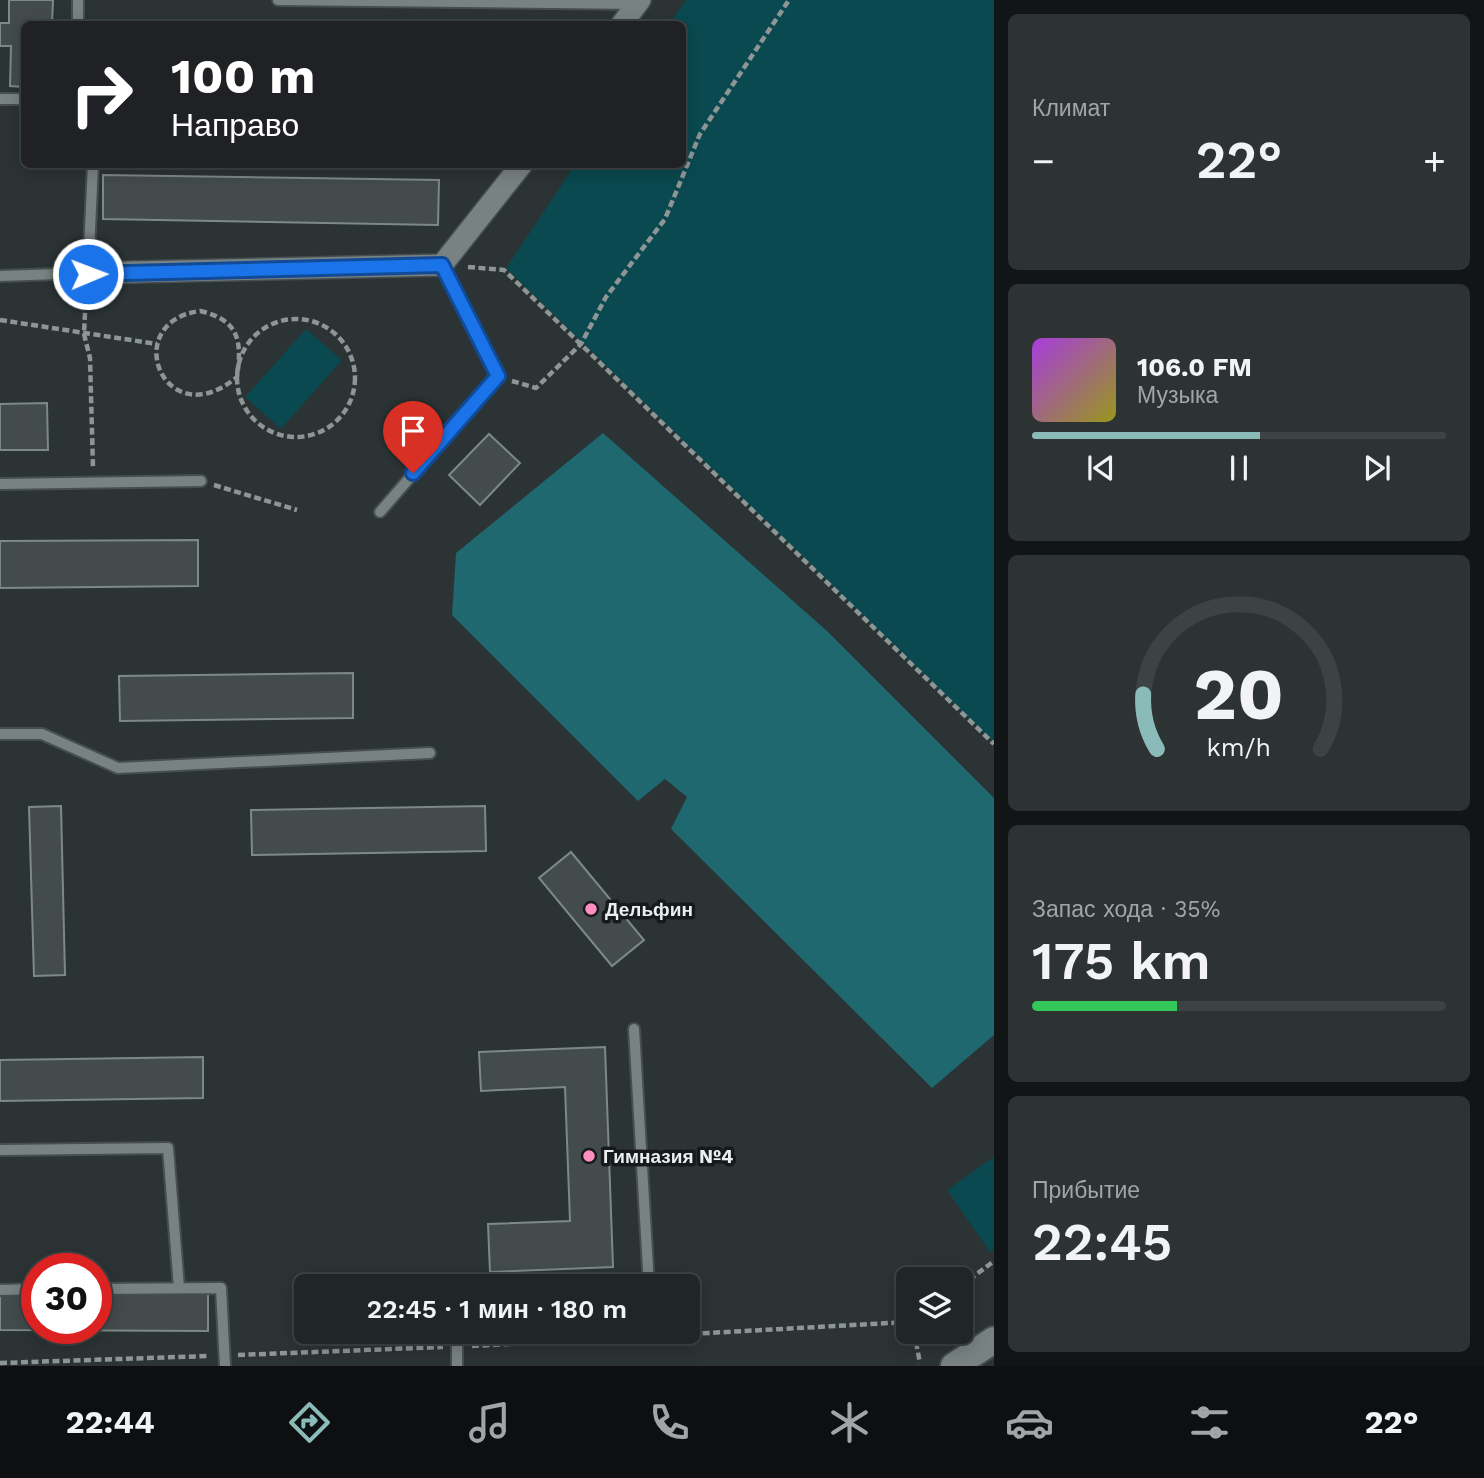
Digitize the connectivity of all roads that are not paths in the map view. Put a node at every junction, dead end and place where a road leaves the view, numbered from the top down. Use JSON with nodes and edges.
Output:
{"nodes":[{"id":1,"x":78,"y":0,"type":"edge"},
{"id":2,"x":278,"y":0,"type":"edge"},
{"id":3,"x":638,"y":2,"type":"edge"},
{"id":4,"x":78,"y":21,"type":"edge"},
{"id":5,"x":624,"y":21,"type":"edge"},
{"id":6,"x":0,"y":99,"type":"edge"},
{"id":7,"x":21,"y":99,"type":"edge"},
{"id":8,"x":93,"y":168,"type":"edge"},
{"id":9,"x":519,"y":168,"type":"edge"},
{"id":10,"x":442,"y":265,"type":"junction"},
{"id":11,"x":88,"y":274,"type":"junction"},
{"id":12,"x":0,"y":276,"type":"edge"},
{"id":13,"x":201,"y":481,"type":"road end"},
{"id":14,"x":0,"y":484,"type":"edge"},
{"id":15,"x":380,"y":512,"type":"dead end"},
{"id":16,"x":0,"y":734,"type":"edge"},
{"id":17,"x":430,"y":753,"type":"dead end"},
{"id":18,"x":634,"y":1029,"type":"dead end"},
{"id":19,"x":0,"y":1150,"type":"edge"},
{"id":20,"x":648,"y":1274,"type":"edge"},
{"id":21,"x":178,"y":1288,"type":"junction"},
{"id":22,"x":21,"y":1289,"type":"edge"},
{"id":23,"x":112,"y":1289,"type":"edge"},
{"id":24,"x":0,"y":1290,"type":"edge"},
{"id":25,"x":994,"y":1340,"type":"edge"},
{"id":26,"x":457,"y":1344,"type":"edge"},
{"id":27,"x":225,"y":1366,"type":"edge"},
{"id":28,"x":457,"y":1366,"type":"edge"},
{"id":29,"x":954,"y":1366,"type":"edge"}],
"edges":[{"from":1,"to":4,"type":"lane"},
{"from":2,"to":3,"type":"lane"},
{"from":3,"to":5,"type":"street"},
{"from":6,"to":7,"type":"lane"},
{"from":8,"to":11,"type":"lane"},
{"from":9,"to":10,"type":"street"},
{"from":10,"to":11,"type":"street"},
{"from":10,"to":15,"type":"lane"},
{"from":11,"to":12,"type":"lane"},
{"from":13,"to":14,"type":"lane"},
{"from":16,"to":17,"type":"lane"},
{"from":18,"to":20,"type":"lane"},
{"from":19,"to":21,"type":"lane"},
{"from":21,"to":23,"type":"lane"},
{"from":21,"to":27,"type":"lane"},
{"from":22,"to":24,"type":"lane"},
{"from":25,"to":29,"type":"street"},
{"from":26,"to":28,"type":"lane"}]}
